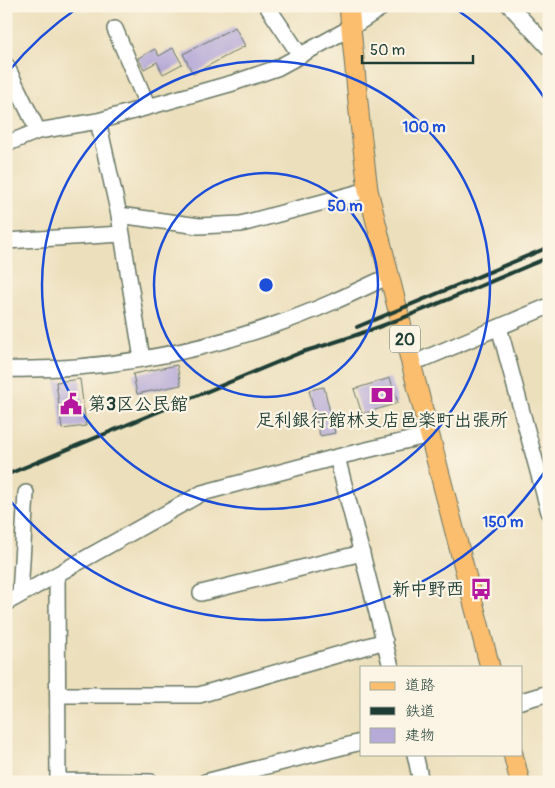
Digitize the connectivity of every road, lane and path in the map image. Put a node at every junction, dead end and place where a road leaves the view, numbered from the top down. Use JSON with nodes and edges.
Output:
{"nodes":[{"id":1,"x":267,"y":6,"type":"edge"},
{"id":2,"x":350,"y":6,"type":"edge"},
{"id":3,"x":384,"y":6,"type":"edge"},
{"id":4,"x":510,"y":6,"type":"edge"},
{"id":5,"x":352,"y":27,"type":"junction"},
{"id":6,"x":115,"y":29,"type":"dead end"},
{"id":7,"x":549,"y":48,"type":"edge"},
{"id":8,"x":300,"y":56,"type":"junction"},
{"id":9,"x":6,"y":65,"type":"edge"},
{"id":10,"x":148,"y":108,"type":"junction"},
{"id":11,"x":98,"y":121,"type":"junction"},
{"id":12,"x":38,"y":131,"type":"junction"},
{"id":13,"x":6,"y":144,"type":"edge"},
{"id":14,"x":368,"y":190,"type":"junction"},
{"id":15,"x":119,"y":215,"type":"junction"},
{"id":16,"x":122,"y":234,"type":"junction"},
{"id":17,"x":6,"y":240,"type":"edge"},
{"id":18,"x":389,"y":276,"type":"junction"},
{"id":19,"x":549,"y":306,"type":"edge"},
{"id":20,"x":499,"y":327,"type":"junction"},
{"id":21,"x":142,"y":359,"type":"junction"},
{"id":22,"x":411,"y":364,"type":"junction"},
{"id":23,"x":6,"y":369,"type":"edge"},
{"id":24,"x":430,"y":434,"type":"junction"},
{"id":25,"x":337,"y":456,"type":"junction"},
{"id":26,"x":26,"y":493,"type":"dead end"},
{"id":27,"x":549,"y":512,"type":"edge"},
{"id":28,"x":362,"y":553,"type":"junction"},
{"id":29,"x":57,"y":574,"type":"junction"},
{"id":30,"x":202,"y":593,"type":"dead end"},
{"id":31,"x":20,"y":595,"type":"junction"},
{"id":32,"x":6,"y":603,"type":"edge"},
{"id":33,"x":385,"y":641,"type":"junction"},
{"id":34,"x":392,"y":666,"type":"edge"},
{"id":35,"x":490,"y":666,"type":"edge"},
{"id":36,"x":549,"y":693,"type":"edge"},
{"id":37,"x":58,"y":695,"type":"junction"},
{"id":38,"x":522,"y":701,"type":"edge"},
{"id":39,"x":360,"y":742,"type":"edge"},
{"id":40,"x":414,"y":756,"type":"edge"},
{"id":41,"x":514,"y":756,"type":"edge"},
{"id":42,"x":58,"y":781,"type":"edge"},
{"id":43,"x":151,"y":782,"type":"edge"},
{"id":44,"x":205,"y":782,"type":"edge"},
{"id":45,"x":421,"y":782,"type":"edge"},
{"id":46,"x":520,"y":782,"type":"edge"}],
"edges":[{"from":1,"to":8,"type":"street"},
{"from":2,"to":5,"type":"main road","number":"20"},
{"from":3,"to":5,"type":"street"},
{"from":4,"to":7,"type":"street"},
{"from":5,"to":8,"type":"street"},
{"from":5,"to":14,"type":"main road","number":"20"},
{"from":6,"to":10,"type":"street"},
{"from":8,"to":10,"type":"street"},
{"from":9,"to":12,"type":"street"},
{"from":10,"to":11,"type":"street"},
{"from":11,"to":12,"type":"street"},
{"from":11,"to":15,"type":"street"},
{"from":12,"to":13,"type":"street"},
{"from":14,"to":15,"type":"street"},
{"from":14,"to":18,"type":"main road","number":"20"},
{"from":15,"to":16,"type":"street"},
{"from":16,"to":17,"type":"street"},
{"from":16,"to":21,"type":"street"},
{"from":18,"to":21,"type":"street"},
{"from":18,"to":22,"type":"main road","number":"20"},
{"from":19,"to":20,"type":"street"},
{"from":20,"to":22,"type":"street"},
{"from":20,"to":27,"type":"street"},
{"from":21,"to":23,"type":"street"},
{"from":22,"to":24,"type":"main road","number":"20"},
{"from":24,"to":25,"type":"street"},
{"from":24,"to":35,"type":"main road","number":"20"},
{"from":25,"to":28,"type":"street"},
{"from":25,"to":29,"type":"street"},
{"from":26,"to":31,"type":"street"},
{"from":28,"to":30,"type":"street"},
{"from":28,"to":33,"type":"street"},
{"from":29,"to":31,"type":"street"},
{"from":29,"to":37,"type":"street"},
{"from":31,"to":32,"type":"street"},
{"from":33,"to":34,"type":"street"},
{"from":33,"to":37,"type":"street"},
{"from":36,"to":38,"type":"street"},
{"from":37,"to":42,"type":"street"},
{"from":39,"to":44,"type":"street"},
{"from":40,"to":45,"type":"street"},
{"from":41,"to":46,"type":"main road"},
{"from":42,"to":43,"type":"street"}]}
